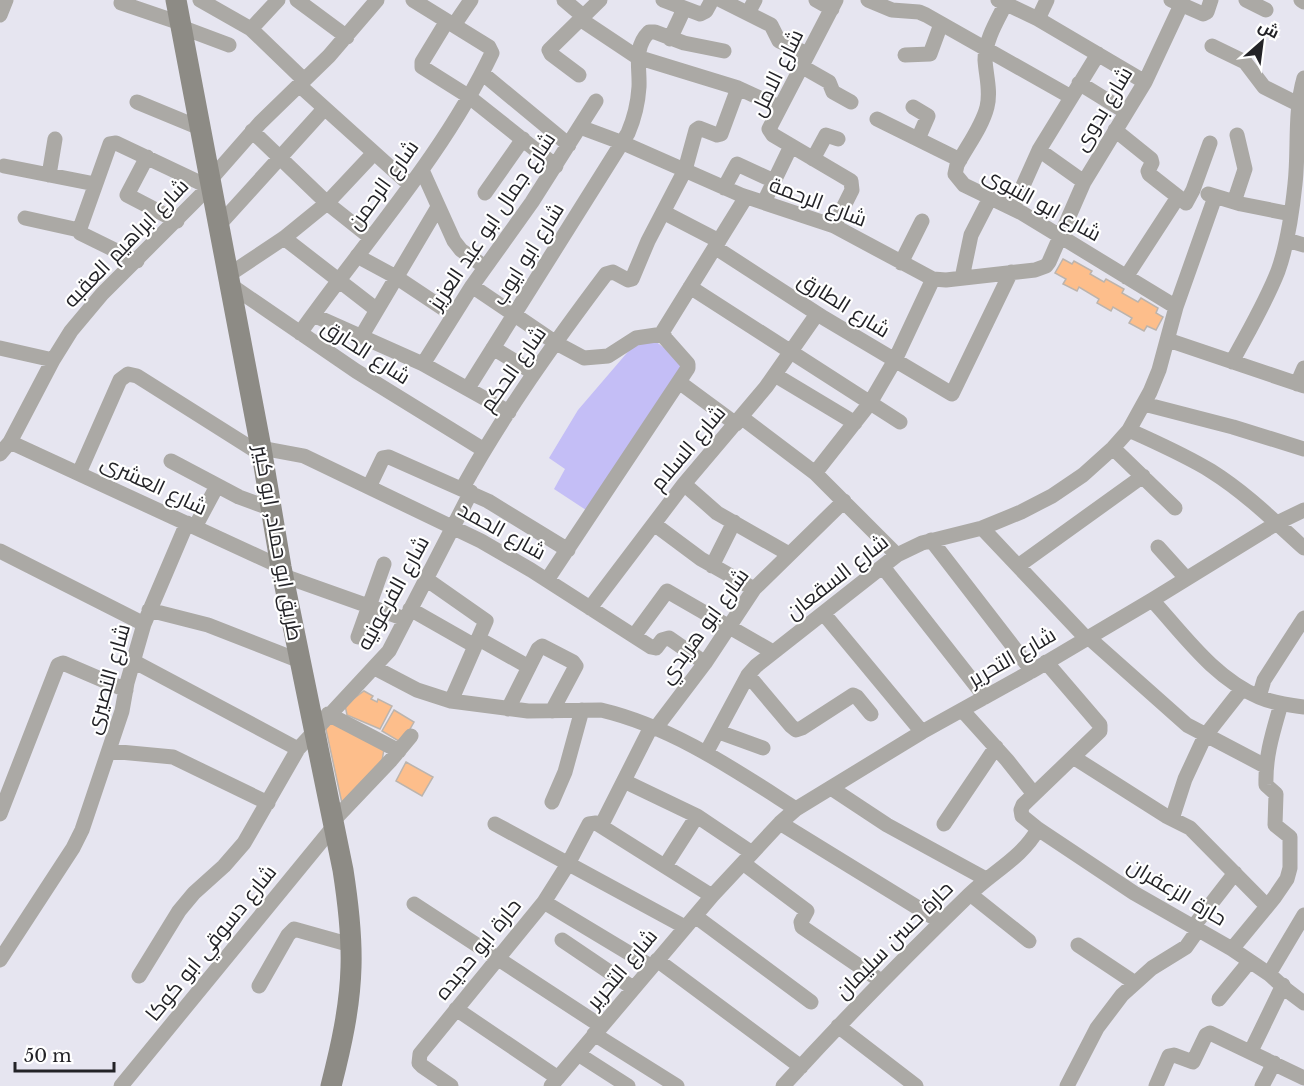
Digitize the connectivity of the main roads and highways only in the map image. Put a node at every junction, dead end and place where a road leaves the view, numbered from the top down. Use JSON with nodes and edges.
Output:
{"nodes":[{"id":1,"x":176,"y":0,"type":"edge"},
{"id":2,"x":331,"y":1086,"type":"edge"}],
"edges":[{"from":1,"to":2,"type":"main road","name":"طريق ابو حماد, ابو كبير"}]}
